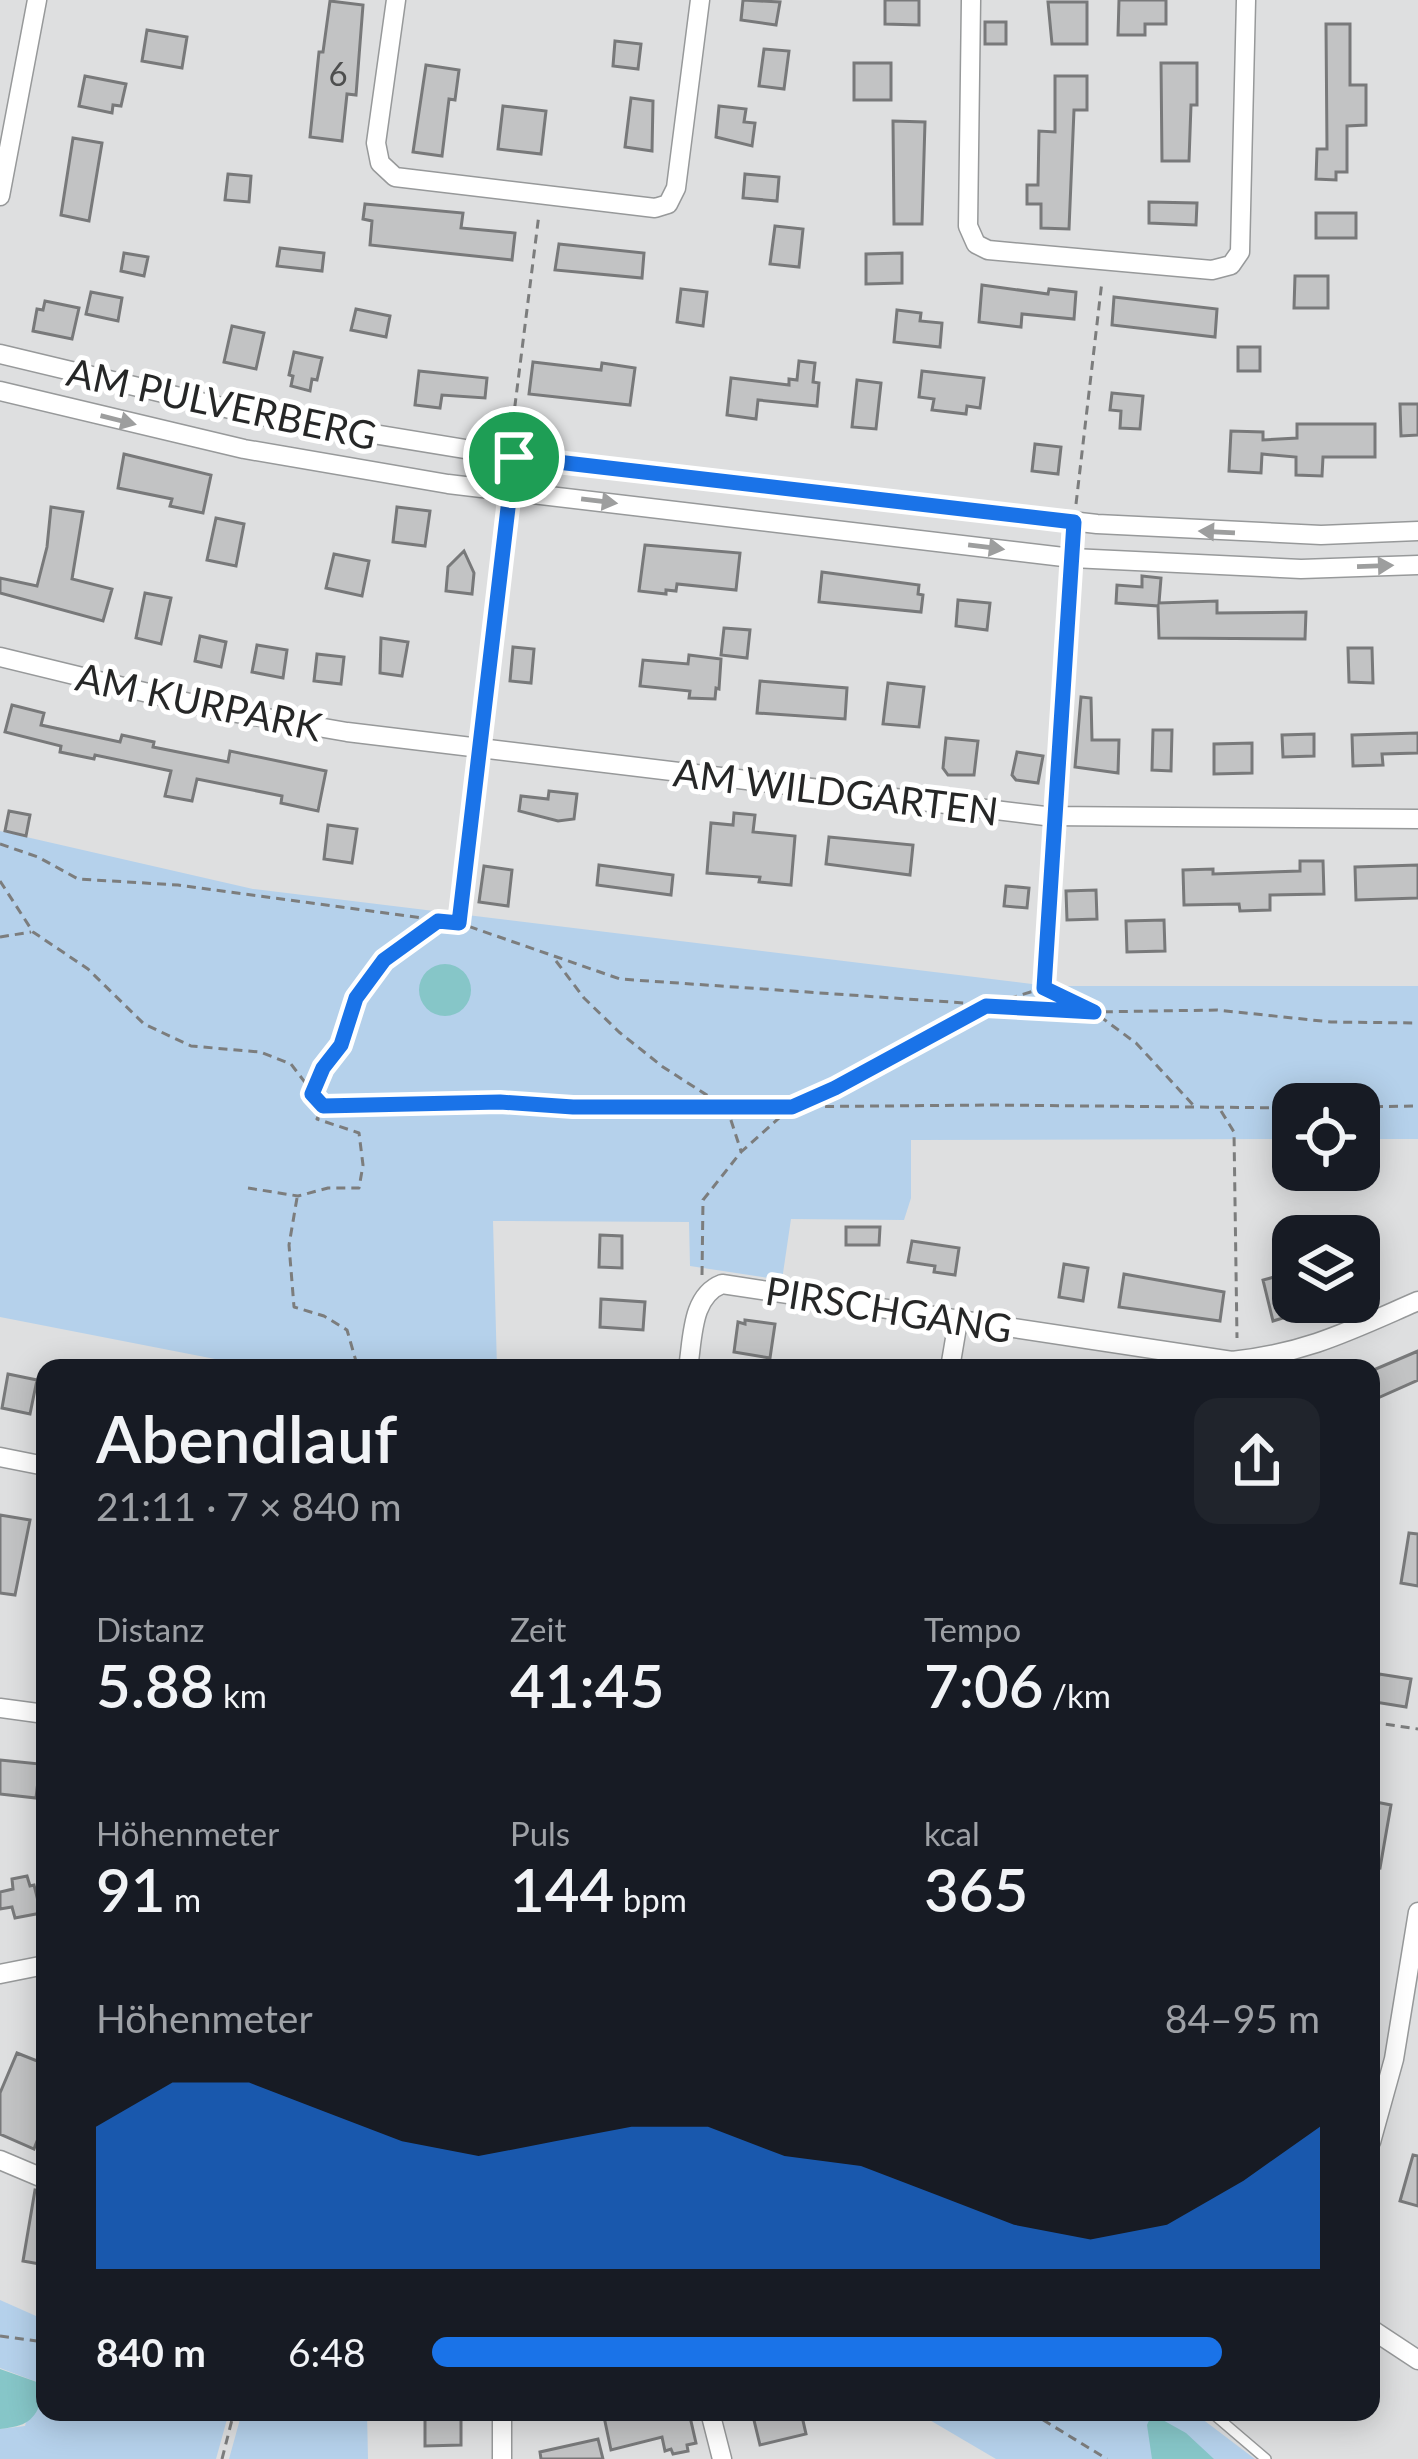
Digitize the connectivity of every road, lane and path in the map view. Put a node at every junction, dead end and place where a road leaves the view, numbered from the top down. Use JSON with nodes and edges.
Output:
{"nodes":[{"id":1,"x":38,"y":0,"type":"edge"},
{"id":2,"x":396,"y":0,"type":"edge"},
{"id":3,"x":700,"y":0,"type":"edge"},
{"id":4,"x":971,"y":0,"type":"edge"},
{"id":5,"x":1246,"y":0,"type":"edge"},
{"id":6,"x":0,"y":196,"type":"edge"},
{"id":7,"x":542,"y":196,"type":"junction"},
{"id":8,"x":1104,"y":262,"type":"junction"},
{"id":9,"x":0,"y":354,"type":"edge"},
{"id":10,"x":0,"y":391,"type":"edge"},
{"id":11,"x":511,"y":457,"type":"junction"},
{"id":12,"x":510,"y":491,"type":"junction"},
{"id":13,"x":1074,"y":522,"type":"junction"},
{"id":14,"x":1418,"y":531,"type":"edge"},
{"id":15,"x":1072,"y":558,"type":"junction"},
{"id":16,"x":1418,"y":566,"type":"edge"},
{"id":17,"x":0,"y":657,"type":"edge"},
{"id":18,"x":400,"y":739,"type":"joint"},
{"id":19,"x":479,"y":748,"type":"junction"},
{"id":20,"x":1054,"y":817,"type":"junction"},
{"id":21,"x":1418,"y":819,"type":"edge"},
{"id":22,"x":0,"y":844,"type":"edge"},
{"id":23,"x":0,"y":880,"type":"edge"},
{"id":24,"x":438,"y":921,"type":"junction"},
{"id":25,"x":459,"y":923,"type":"junction"},
{"id":26,"x":33,"y":932,"type":"junction"},
{"id":27,"x":0,"y":937,"type":"edge"},
{"id":28,"x":553,"y":956,"type":"junction"},
{"id":29,"x":1044,"y":988,"type":"junction"},
{"id":30,"x":986,"y":1006,"type":"junction"},
{"id":31,"x":1094,"y":1012,"type":"junction"},
{"id":32,"x":1418,"y":1023,"type":"edge"},
{"id":33,"x":312,"y":1094,"type":"junction"},
{"id":34,"x":323,"y":1106,"type":"junction"},
{"id":35,"x":1418,"y":1106,"type":"edge"},
{"id":36,"x":792,"y":1107,"type":"junction"},
{"id":37,"x":1195,"y":1107,"type":"junction"},
{"id":38,"x":1380,"y":1107,"type":"edge"},
{"id":39,"x":727,"y":1108,"type":"junction"},
{"id":40,"x":1272,"y":1108,"type":"edge"},
{"id":41,"x":1220,"y":1109,"type":"junction"},
{"id":42,"x":741,"y":1152,"type":"junction"},
{"id":43,"x":248,"y":1188,"type":"dead end"},
{"id":44,"x":298,"y":1196,"type":"junction"},
{"id":45,"x":705,"y":1283,"type":"junction"},
{"id":46,"x":1418,"y":1301,"type":"edge"},
{"id":47,"x":958,"y":1321,"type":"junction"},
{"id":48,"x":355,"y":1359,"type":"edge"},
{"id":49,"x":689,"y":1359,"type":"edge"},
{"id":50,"x":952,"y":1359,"type":"edge"},
{"id":51,"x":1200,"y":1359,"type":"edge"},
{"id":52,"x":1233,"y":1359,"type":"edge"},
{"id":53,"x":1261,"y":1359,"type":"edge"},
{"id":54,"x":0,"y":1457,"type":"edge"},
{"id":55,"x":36,"y":1464,"type":"edge"},
{"id":56,"x":0,"y":1708,"type":"edge"},
{"id":57,"x":36,"y":1713,"type":"edge"},
{"id":58,"x":1380,"y":1723,"type":"edge"},
{"id":59,"x":1418,"y":1729,"type":"edge"},
{"id":60,"x":1418,"y":1912,"type":"edge"},
{"id":61,"x":36,"y":1967,"type":"edge"},
{"id":62,"x":0,"y":1974,"type":"edge"},
{"id":63,"x":1380,"y":2110,"type":"edge"},
{"id":64,"x":0,"y":2160,"type":"edge"},
{"id":65,"x":36,"y":2175,"type":"edge"},
{"id":66,"x":0,"y":2336,"type":"edge"},
{"id":67,"x":1380,"y":2336,"type":"edge"},
{"id":68,"x":36,"y":2341,"type":"edge"},
{"id":69,"x":1418,"y":2360,"type":"edge"},
{"id":70,"x":232,"y":2421,"type":"edge"},
{"id":71,"x":502,"y":2421,"type":"edge"},
{"id":72,"x":712,"y":2421,"type":"edge"},
{"id":73,"x":1045,"y":2421,"type":"edge"},
{"id":74,"x":1222,"y":2421,"type":"edge"},
{"id":75,"x":222,"y":2459,"type":"edge"},
{"id":76,"x":502,"y":2459,"type":"edge"},
{"id":77,"x":722,"y":2459,"type":"edge"},
{"id":78,"x":1107,"y":2459,"type":"edge"},
{"id":79,"x":1266,"y":2459,"type":"edge"}],
"edges":[{"from":1,"to":6,"type":"street"},
{"from":2,"to":7,"type":"street"},
{"from":3,"to":7,"type":"street"},
{"from":4,"to":8,"type":"street"},
{"from":5,"to":8,"type":"street"},
{"from":7,"to":11,"type":"path"},
{"from":8,"to":13,"type":"path"},
{"from":9,"to":11,"type":"street","name":"AM PULVERBERG"},
{"from":10,"to":12,"type":"street","name":"AM PULVERBERG","one_way":true},
{"from":11,"to":12,"type":"lane"},
{"from":11,"to":13,"type":"street","name":"AM PULVERBERG"},
{"from":12,"to":15,"type":"street","name":"AM PULVERBERG","one_way":true},
{"from":12,"to":19,"type":"path"},
{"from":14,"to":13,"type":"street","name":"AM PULVERBERG","one_way":true},
{"from":13,"to":15,"type":"lane"},
{"from":15,"to":16,"type":"street","name":"AM PULVERBERG","one_way":true},
{"from":15,"to":20,"type":"path"},
{"from":17,"to":18,"type":"street","name":"AM KURPARK"},
{"from":18,"to":19,"type":"street","name":"AM WILDGARTEN"},
{"from":19,"to":20,"type":"street","name":"AM WILDGARTEN"},
{"from":19,"to":25,"type":"path"},
{"from":20,"to":21,"type":"street","name":"AM WILDGARTEN"},
{"from":20,"to":29,"type":"path"},
{"from":22,"to":24,"type":"path"},
{"from":23,"to":26,"type":"path"},
{"from":24,"to":25,"type":"path"},
{"from":24,"to":33,"type":"path"},
{"from":25,"to":28,"type":"path"},
{"from":26,"to":27,"type":"path"},
{"from":26,"to":33,"type":"path"},
{"from":28,"to":30,"type":"path"},
{"from":28,"to":39,"type":"path"},
{"from":29,"to":30,"type":"path"},
{"from":29,"to":31,"type":"path"},
{"from":30,"to":31,"type":"path"},
{"from":30,"to":36,"type":"path"},
{"from":31,"to":32,"type":"path"},
{"from":31,"to":37,"type":"path"},
{"from":33,"to":34,"type":"path"},
{"from":34,"to":39,"type":"path"},
{"from":34,"to":44,"type":"path"},
{"from":35,"to":38,"type":"path"},
{"from":36,"to":37,"type":"path"},
{"from":36,"to":39,"type":"path"},
{"from":36,"to":42,"type":"path"},
{"from":37,"to":41,"type":"path"},
{"from":39,"to":42,"type":"path"},
{"from":40,"to":41,"type":"path"},
{"from":41,"to":52,"type":"path"},
{"from":42,"to":45,"type":"path"},
{"from":43,"to":44,"type":"path"},
{"from":44,"to":48,"type":"path"},
{"from":45,"to":47,"type":"street","name":"PIRSCHGANG"},
{"from":45,"to":49,"type":"street"},
{"from":46,"to":53,"type":"street","name":"PIRSCHGANG"},
{"from":47,"to":50,"type":"street"},
{"from":47,"to":51,"type":"street","name":"PIRSCHGANG"},
{"from":54,"to":55,"type":"street"},
{"from":56,"to":57,"type":"street"},
{"from":58,"to":59,"type":"path"},
{"from":60,"to":63,"type":"street"},
{"from":61,"to":62,"type":"street"},
{"from":64,"to":65,"type":"street"},
{"from":66,"to":68,"type":"path"},
{"from":67,"to":69,"type":"street"},
{"from":70,"to":75,"type":"path"},
{"from":71,"to":76,"type":"street"},
{"from":72,"to":77,"type":"street"},
{"from":73,"to":78,"type":"path"},
{"from":74,"to":79,"type":"lane"}]}
